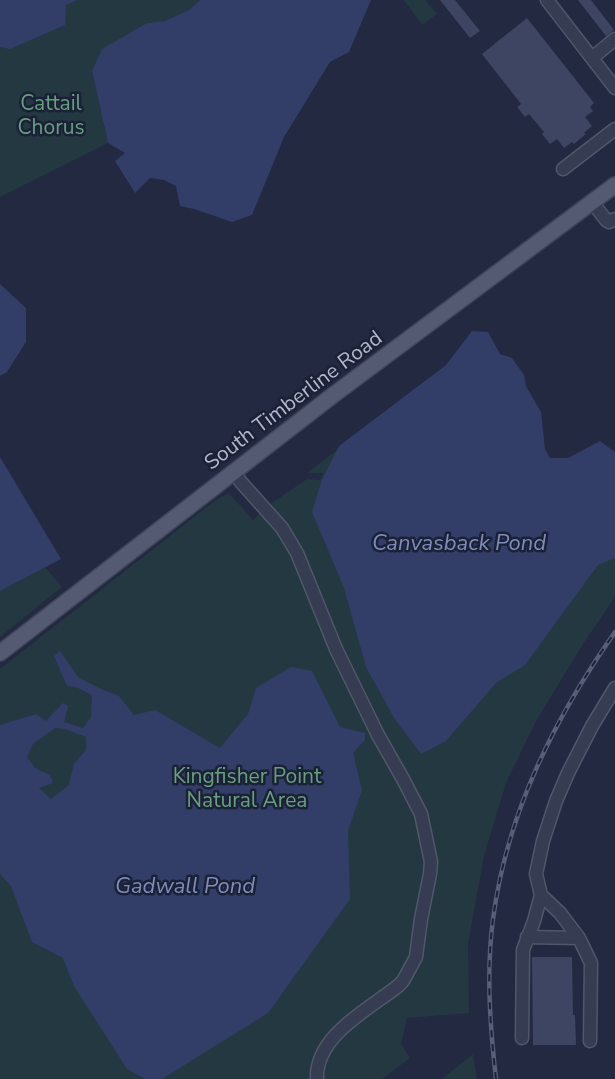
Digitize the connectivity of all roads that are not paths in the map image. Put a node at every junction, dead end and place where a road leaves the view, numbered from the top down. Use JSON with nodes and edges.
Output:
{"nodes":[{"id":1,"x":547,"y":0,"type":"edge"},
{"id":2,"x":615,"y":39,"type":"edge"},
{"id":3,"x":592,"y":58,"type":"junction"},
{"id":4,"x":615,"y":88,"type":"edge"},
{"id":5,"x":615,"y":129,"type":"edge"},
{"id":6,"x":563,"y":169,"type":"dead end"},
{"id":7,"x":615,"y":184,"type":"edge"},
{"id":8,"x":592,"y":202,"type":"junction"},
{"id":9,"x":613,"y":224,"type":"edge"},
{"id":10,"x":234,"y":471,"type":"junction"},
{"id":11,"x":0,"y":653,"type":"edge"},
{"id":12,"x":615,"y":688,"type":"edge"},
{"id":13,"x":542,"y":895,"type":"junction"},
{"id":14,"x":526,"y":937,"type":"junction"},
{"id":15,"x":579,"y":938,"type":"junction"},
{"id":16,"x":522,"y":1038,"type":"dead end"},
{"id":17,"x":590,"y":1041,"type":"dead end"},
{"id":18,"x":317,"y":1079,"type":"edge"}],
"edges":[{"from":1,"to":3,"type":"street"},
{"from":2,"to":3,"type":"street"},
{"from":3,"to":4,"type":"street"},
{"from":5,"to":6,"type":"street"},
{"from":7,"to":8,"type":"main road","name":"South Timberline Road"},
{"from":8,"to":9,"type":"street"},
{"from":8,"to":10,"type":"main road","name":"South Timberline Road"},
{"from":10,"to":11,"type":"main road","name":"South Timberline Road"},
{"from":10,"to":18,"type":"street"},
{"from":12,"to":13,"type":"street"},
{"from":13,"to":14,"type":"street"},
{"from":13,"to":15,"type":"street"},
{"from":14,"to":15,"type":"street"},
{"from":14,"to":16,"type":"street"},
{"from":15,"to":17,"type":"street"}]}
